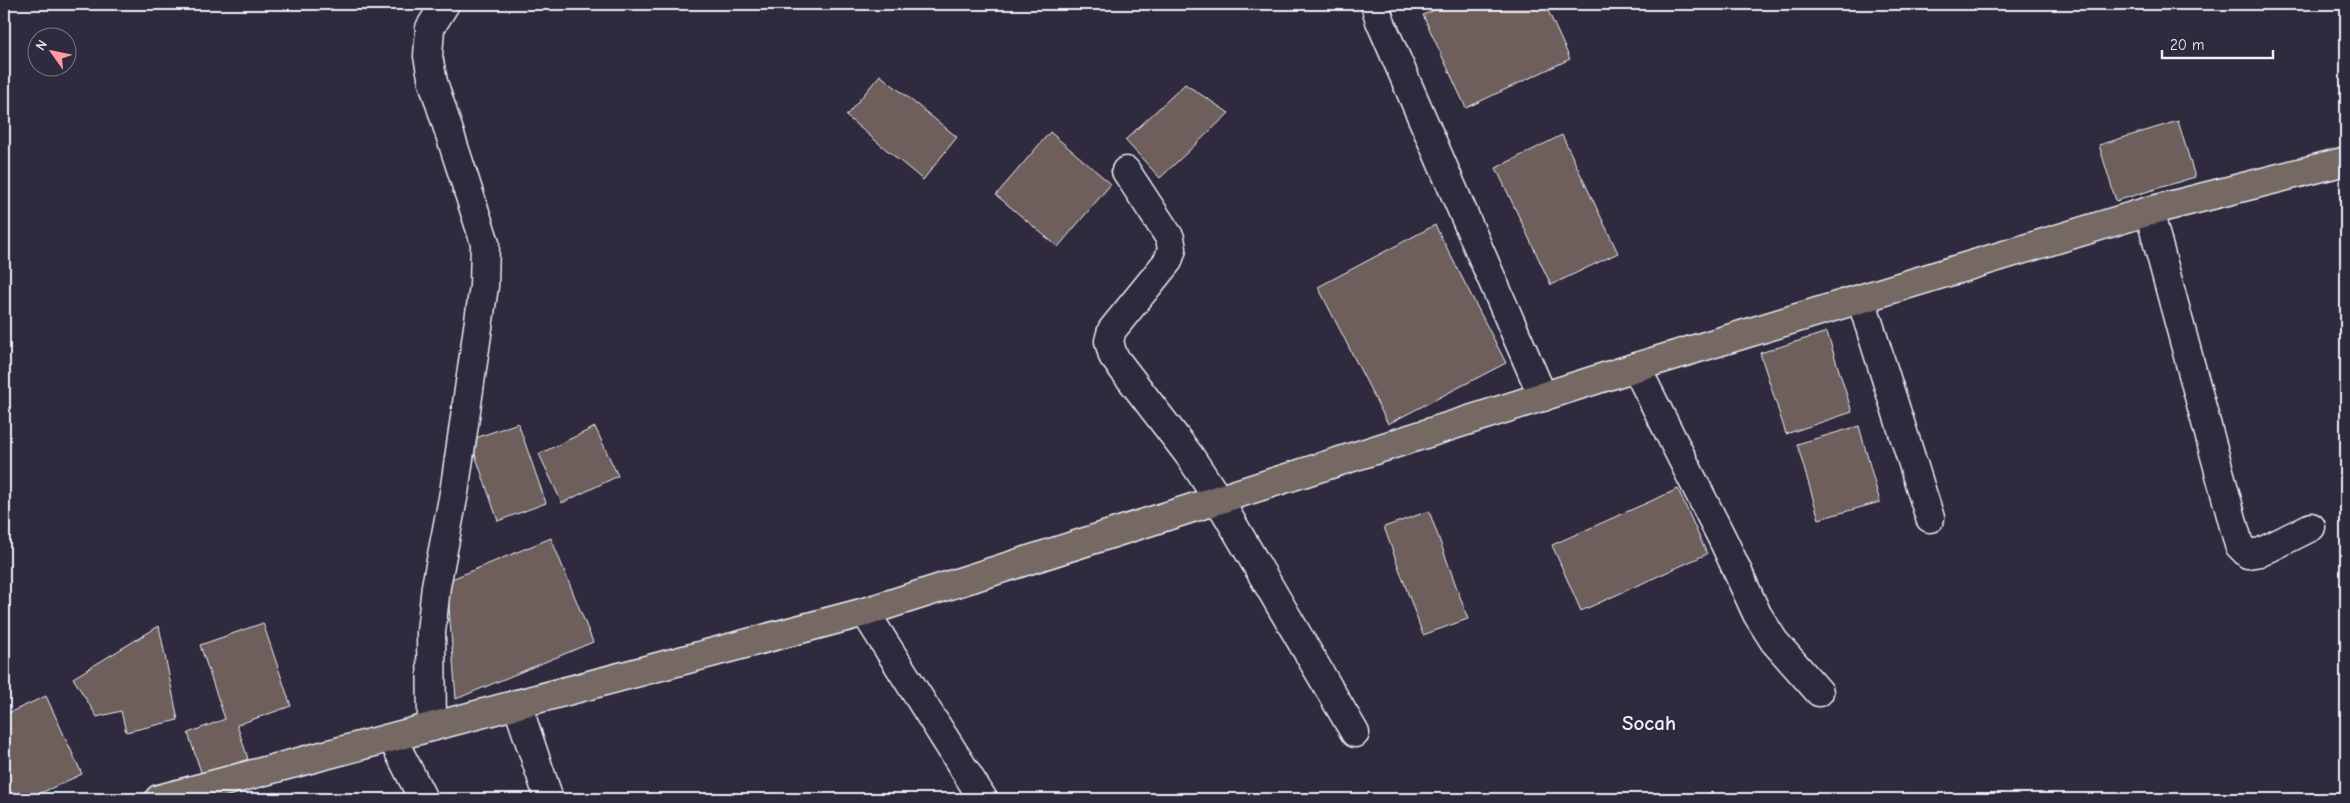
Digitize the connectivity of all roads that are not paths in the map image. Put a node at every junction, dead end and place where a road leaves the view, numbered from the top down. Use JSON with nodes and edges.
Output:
{"nodes":[{"id":1,"x":444,"y":4,"type":"edge"},
{"id":2,"x":1375,"y":4,"type":"edge"},
{"id":3,"x":2346,"y":161,"type":"edge"},
{"id":4,"x":1126,"y":171,"type":"dead end"},
{"id":5,"x":2149,"y":211,"type":"junction"},
{"id":6,"x":1861,"y":299,"type":"junction"},
{"id":7,"x":1636,"y":368,"type":"junction"},
{"id":8,"x":1543,"y":396,"type":"junction"},
{"id":9,"x":1218,"y":499,"type":"junction"},
{"id":10,"x":1930,"y":518,"type":"dead end"},
{"id":11,"x":2311,"y":527,"type":"dead end"},
{"id":12,"x":865,"y":612,"type":"junction"},
{"id":13,"x":1819,"y":692,"type":"dead end"},
{"id":14,"x":517,"y":704,"type":"junction"},
{"id":15,"x":432,"y":727,"type":"junction"},
{"id":16,"x":1355,"y":733,"type":"dead end"},
{"id":17,"x":392,"y":738,"type":"junction"},
{"id":18,"x":159,"y":799,"type":"edge"},
{"id":19,"x":423,"y":799,"type":"edge"},
{"id":20,"x":549,"y":799,"type":"edge"},
{"id":21,"x":983,"y":799,"type":"edge"}],
"edges":[{"from":1,"to":15,"type":"street"},
{"from":2,"to":8,"type":"street"},
{"from":3,"to":5,"type":"main road"},
{"from":4,"to":9,"type":"street"},
{"from":5,"to":6,"type":"main road"},
{"from":5,"to":11,"type":"street"},
{"from":6,"to":7,"type":"main road"},
{"from":6,"to":10,"type":"street"},
{"from":7,"to":8,"type":"main road"},
{"from":7,"to":13,"type":"street"},
{"from":8,"to":9,"type":"main road"},
{"from":9,"to":12,"type":"main road"},
{"from":9,"to":16,"type":"street"},
{"from":12,"to":14,"type":"main road"},
{"from":12,"to":21,"type":"street"},
{"from":14,"to":15,"type":"main road"},
{"from":14,"to":20,"type":"street"},
{"from":15,"to":17,"type":"main road"},
{"from":17,"to":18,"type":"main road"},
{"from":17,"to":19,"type":"street"}]}
